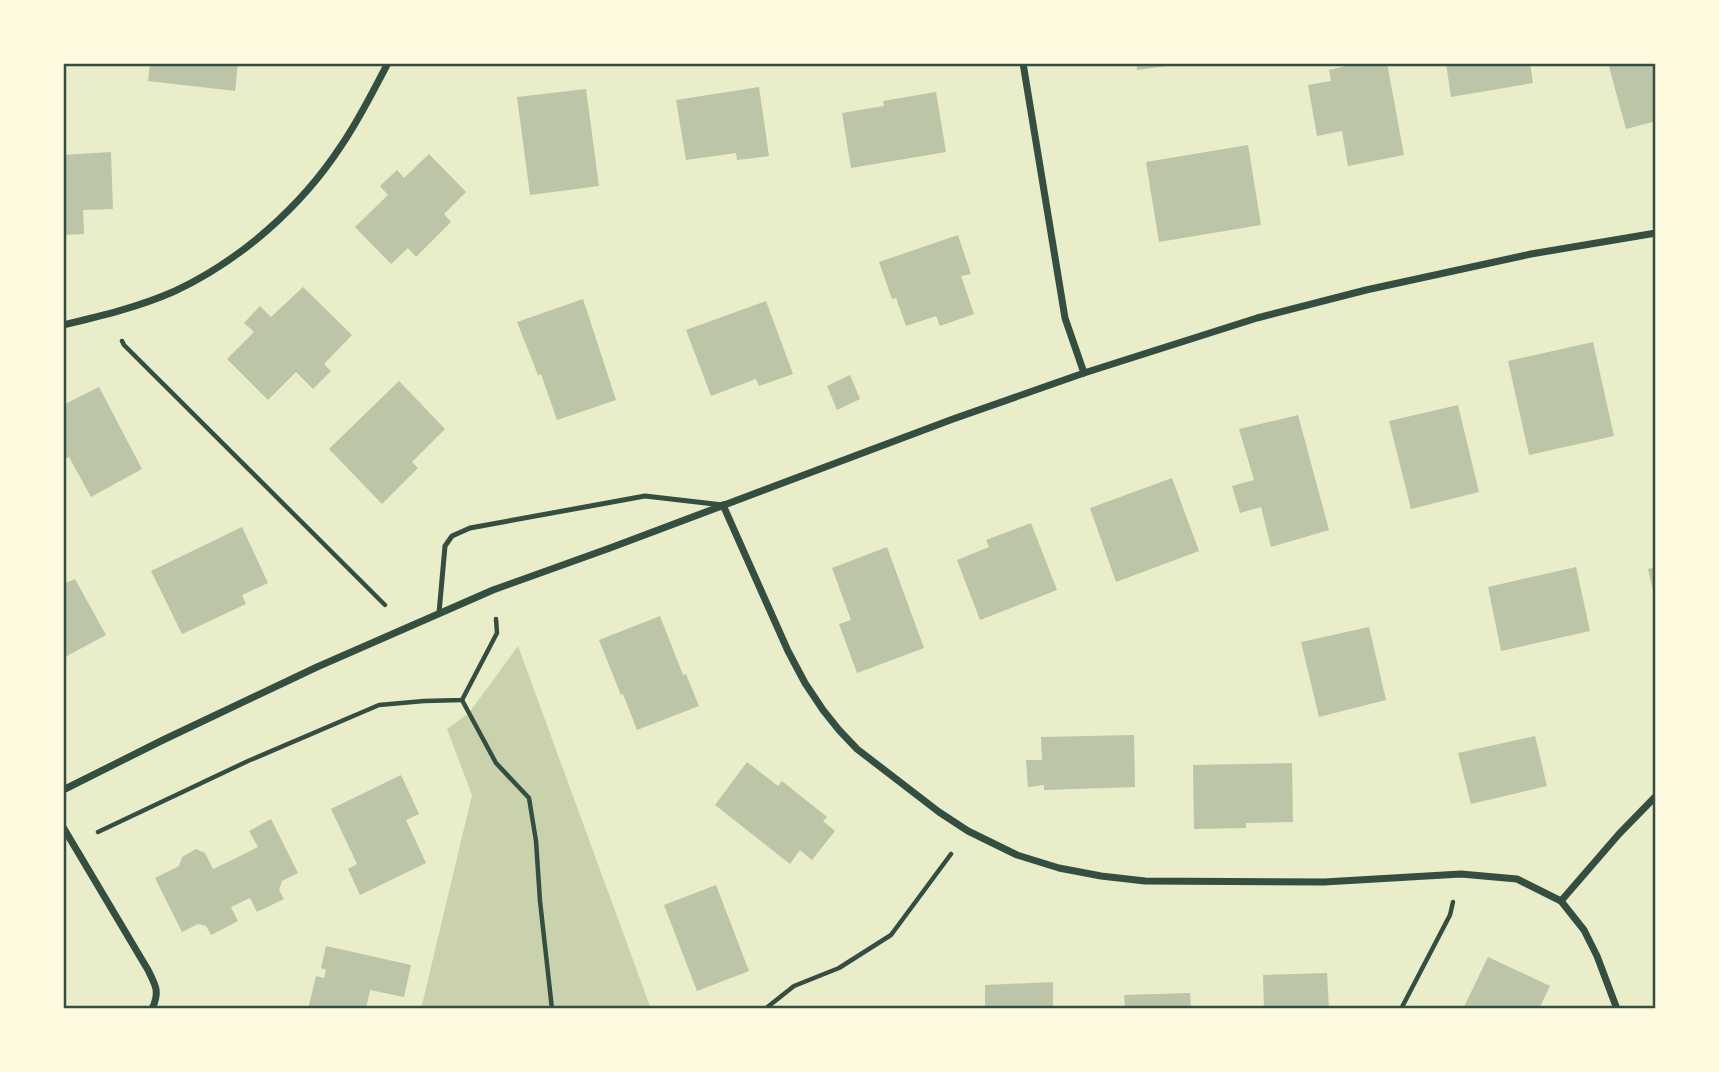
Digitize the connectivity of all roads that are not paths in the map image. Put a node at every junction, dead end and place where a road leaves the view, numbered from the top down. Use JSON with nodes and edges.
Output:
{"nodes":[{"id":1,"x":388,"y":63,"type":"edge"},
{"id":2,"x":1023,"y":63,"type":"edge"},
{"id":3,"x":1656,"y":233,"type":"edge"},
{"id":4,"x":63,"y":325,"type":"edge"},
{"id":5,"x":1084,"y":373,"type":"junction"},
{"id":6,"x":723,"y":505,"type":"junction"},
{"id":7,"x":439,"y":612,"type":"junction"},
{"id":8,"x":63,"y":790,"type":"edge"},
{"id":9,"x":1656,"y":796,"type":"edge"},
{"id":10,"x":63,"y":827,"type":"edge"},
{"id":11,"x":1561,"y":901,"type":"junction"},
{"id":12,"x":152,"y":1009,"type":"edge"},
{"id":13,"x":1617,"y":1009,"type":"edge"}],
"edges":[{"from":1,"to":4,"type":"street"},
{"from":2,"to":5,"type":"street"},
{"from":3,"to":5,"type":"street"},
{"from":5,"to":6,"type":"street"},
{"from":6,"to":7,"type":"street"},
{"from":6,"to":7,"type":"lane"},
{"from":6,"to":11,"type":"street"},
{"from":7,"to":8,"type":"street"},
{"from":9,"to":11,"type":"street"},
{"from":10,"to":12,"type":"street"},
{"from":11,"to":13,"type":"street"}]}
